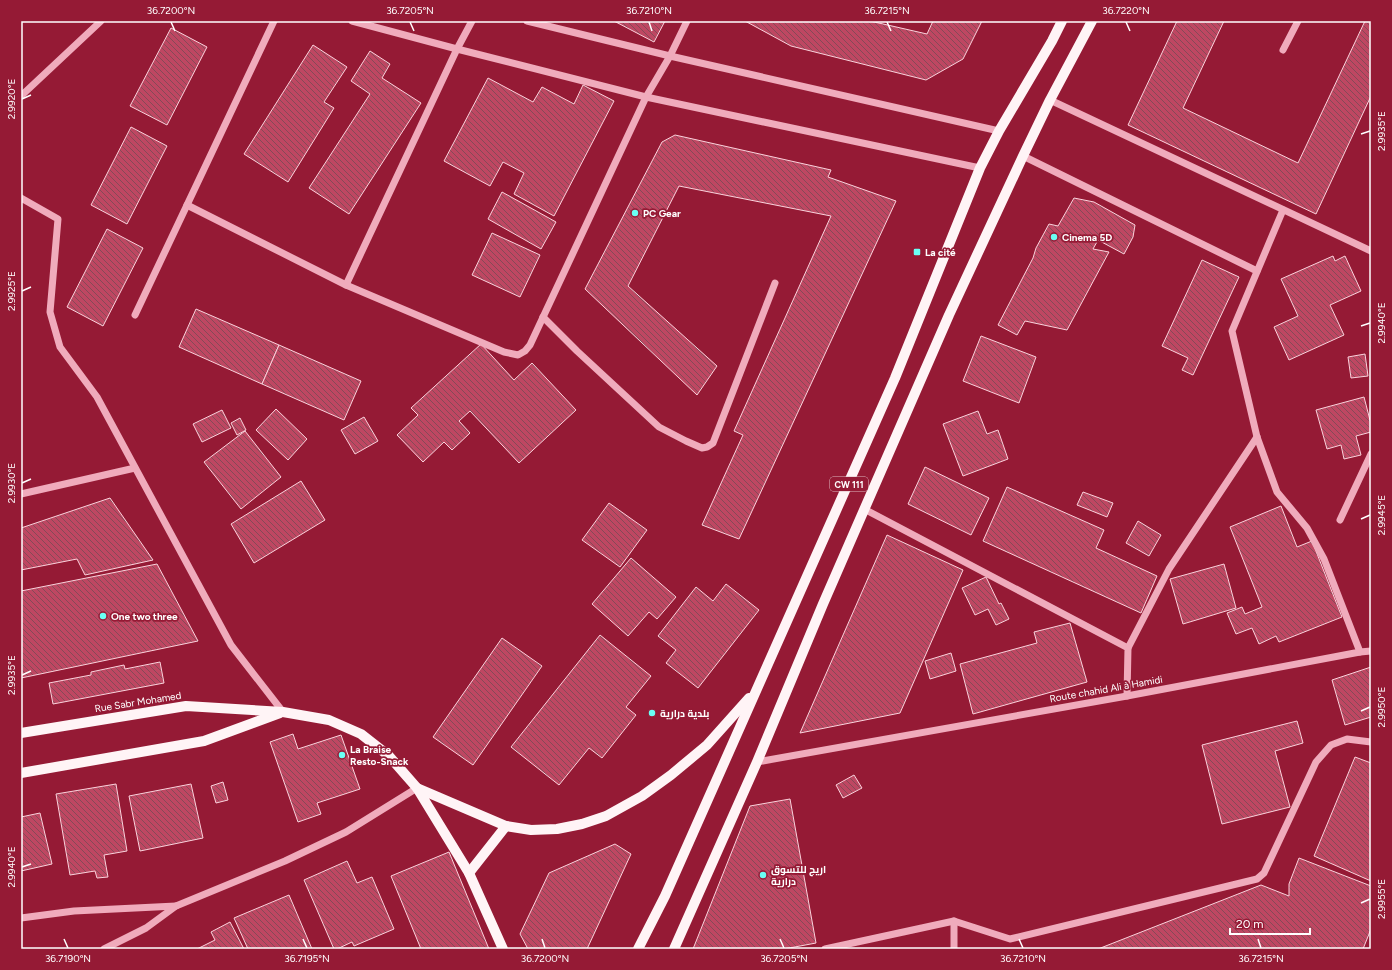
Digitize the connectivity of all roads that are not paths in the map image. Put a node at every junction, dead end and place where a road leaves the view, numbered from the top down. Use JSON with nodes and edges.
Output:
{"nodes":[{"id":1,"x":101,"y":21,"type":"edge"},
{"id":2,"x":274,"y":21,"type":"edge"},
{"id":3,"x":352,"y":21,"type":"edge"},
{"id":4,"x":472,"y":21,"type":"edge"},
{"id":5,"x":527,"y":21,"type":"edge"},
{"id":6,"x":687,"y":21,"type":"edge"},
{"id":7,"x":1062,"y":21,"type":"edge"},
{"id":8,"x":1092,"y":21,"type":"edge"},
{"id":9,"x":1298,"y":21,"type":"edge"},
{"id":10,"x":457,"y":49,"type":"junction"},
{"id":11,"x":1283,"y":50,"type":"dead end"},
{"id":12,"x":670,"y":56,"type":"junction"},
{"id":13,"x":21,"y":96,"type":"edge"},
{"id":14,"x":646,"y":97,"type":"junction"},
{"id":15,"x":1050,"y":100,"type":"junction"},
{"id":16,"x":999,"y":131,"type":"junction"},
{"id":17,"x":1022,"y":156,"type":"junction"},
{"id":18,"x":980,"y":168,"type":"junction"},
{"id":19,"x":21,"y":198,"type":"edge"},
{"id":20,"x":187,"y":206,"type":"junction"},
{"id":21,"x":1283,"y":210,"type":"junction"},
{"id":22,"x":1371,"y":251,"type":"edge"},
{"id":23,"x":1257,"y":271,"type":"junction"},
{"id":24,"x":775,"y":283,"type":"dead end"},
{"id":25,"x":346,"y":285,"type":"junction"},
{"id":26,"x":135,"y":315,"type":"dead end"},
{"id":27,"x":543,"y":317,"type":"junction"},
{"id":28,"x":1257,"y":437,"type":"junction"},
{"id":29,"x":1371,"y":454,"type":"edge"},
{"id":30,"x":135,"y":468,"type":"junction"},
{"id":31,"x":21,"y":494,"type":"edge"},
{"id":32,"x":864,"y":509,"type":"junction"},
{"id":33,"x":1340,"y":520,"type":"dead end"},
{"id":34,"x":1128,"y":648,"type":"junction"},
{"id":35,"x":1371,"y":651,"type":"edge"},
{"id":36,"x":1360,"y":652,"type":"junction"},
{"id":37,"x":756,"y":691,"type":"junction"},
{"id":38,"x":1127,"y":696,"type":"junction"},
{"id":39,"x":283,"y":712,"type":"junction"},
{"id":40,"x":21,"y":733,"type":"edge"},
{"id":41,"x":1371,"y":742,"type":"edge"},
{"id":42,"x":757,"y":762,"type":"junction"},
{"id":43,"x":21,"y":773,"type":"edge"},
{"id":44,"x":417,"y":788,"type":"junction"},
{"id":45,"x":506,"y":826,"type":"junction"},
{"id":46,"x":469,"y":873,"type":"junction"},
{"id":47,"x":176,"y":906,"type":"junction"},
{"id":48,"x":21,"y":918,"type":"edge"},
{"id":49,"x":954,"y":921,"type":"junction"},
{"id":50,"x":104,"y":949,"type":"edge"},
{"id":51,"x":503,"y":949,"type":"edge"},
{"id":52,"x":638,"y":949,"type":"edge"},
{"id":53,"x":674,"y":949,"type":"edge"},
{"id":54,"x":825,"y":949,"type":"edge"},
{"id":55,"x":954,"y":949,"type":"edge"}],
"edges":[{"from":1,"to":13,"type":"street"},
{"from":2,"to":20,"type":"street"},
{"from":3,"to":10,"type":"street"},
{"from":4,"to":10,"type":"street"},
{"from":5,"to":12,"type":"street"},
{"from":6,"to":12,"type":"street"},
{"from":7,"to":16,"type":"main road","number":"CW 111"},
{"from":8,"to":15,"type":"main road"},
{"from":9,"to":11,"type":"street"},
{"from":10,"to":14,"type":"street"},
{"from":10,"to":25,"type":"street"},
{"from":12,"to":14,"type":"street"},
{"from":12,"to":16,"type":"street"},
{"from":14,"to":18,"type":"street"},
{"from":14,"to":27,"type":"street"},
{"from":15,"to":17,"type":"main road"},
{"from":15,"to":21,"type":"street"},
{"from":16,"to":18,"type":"main road","number":"CW 111"},
{"from":17,"to":23,"type":"street"},
{"from":17,"to":32,"type":"main road"},
{"from":18,"to":37,"type":"main road","number":"CW 111"},
{"from":19,"to":30,"type":"street"},
{"from":20,"to":25,"type":"street"},
{"from":20,"to":26,"type":"street"},
{"from":21,"to":22,"type":"street"},
{"from":21,"to":23,"type":"street"},
{"from":23,"to":28,"type":"street"},
{"from":24,"to":27,"type":"street"},
{"from":25,"to":27,"type":"street"},
{"from":28,"to":34,"type":"street"},
{"from":28,"to":36,"type":"street"},
{"from":29,"to":33,"type":"street"},
{"from":30,"to":31,"type":"street"},
{"from":30,"to":39,"type":"street"},
{"from":32,"to":34,"type":"street"},
{"from":32,"to":42,"type":"main road"},
{"from":34,"to":38,"type":"street"},
{"from":35,"to":36,"type":"street","name":"Route chahid Ali à Hamidi"},
{"from":36,"to":38,"type":"street","name":"Route chahid Ali à Hamidi"},
{"from":37,"to":45,"type":"main road"},
{"from":37,"to":52,"type":"main road","number":"CW 111"},
{"from":38,"to":42,"type":"street","name":"Route chahid Ali à Hamidi"},
{"from":39,"to":40,"type":"main road","name":"Rue Sabr Mohamed"},
{"from":39,"to":43,"type":"main road"},
{"from":39,"to":44,"type":"main road","name":"Rue Sabr Mohamed"},
{"from":41,"to":49,"type":"street"},
{"from":42,"to":53,"type":"main road"},
{"from":44,"to":45,"type":"main road"},
{"from":44,"to":46,"type":"main road"},
{"from":44,"to":47,"type":"street"},
{"from":45,"to":46,"type":"main road"},
{"from":46,"to":51,"type":"main road"},
{"from":47,"to":48,"type":"street"},
{"from":47,"to":50,"type":"street"},
{"from":49,"to":54,"type":"street"},
{"from":49,"to":55,"type":"street"}]}
